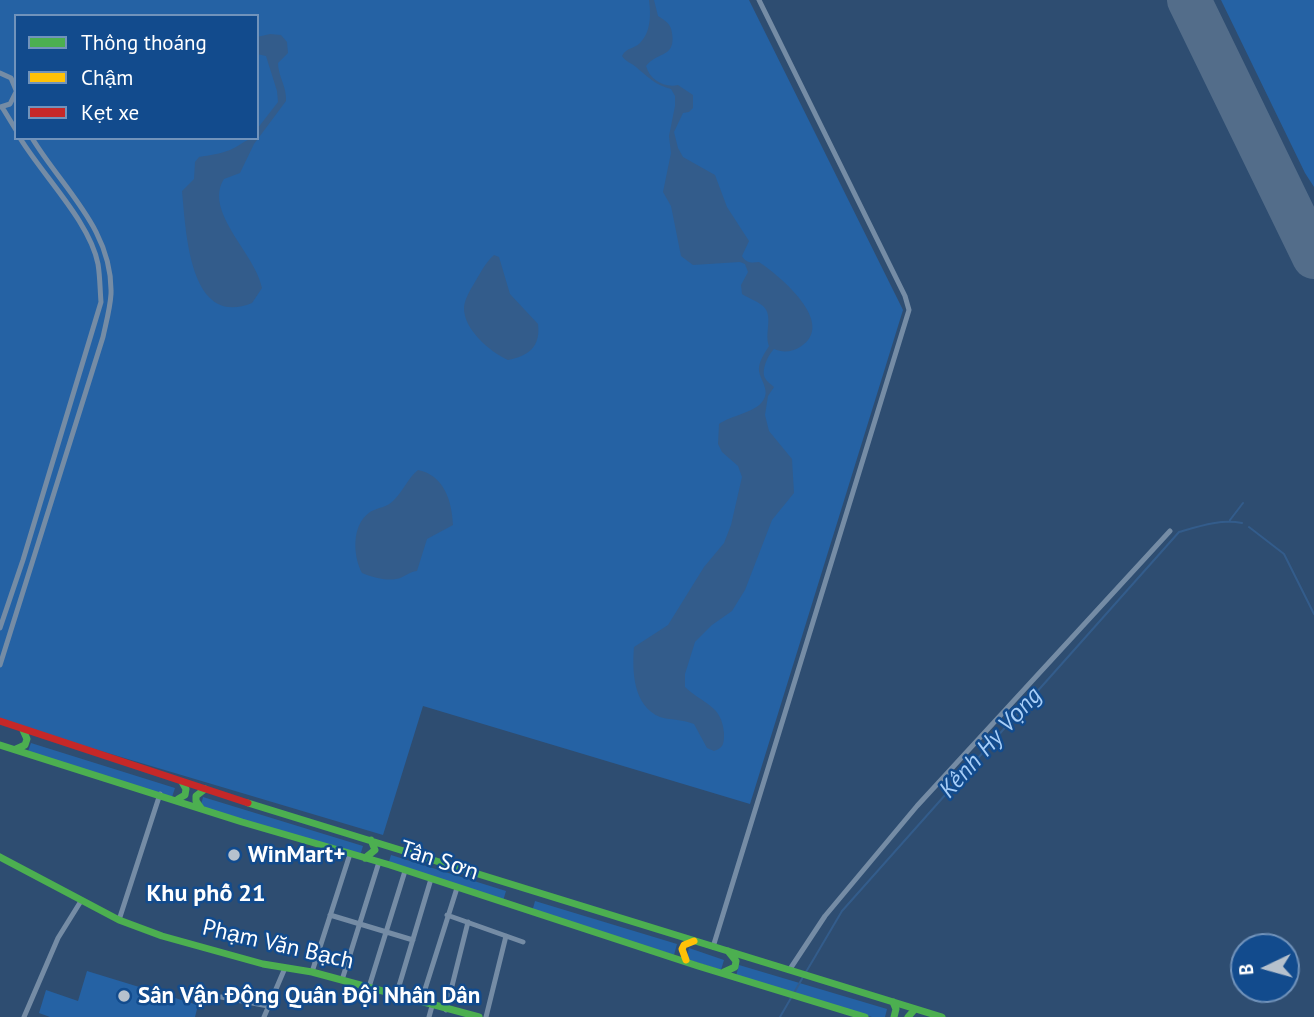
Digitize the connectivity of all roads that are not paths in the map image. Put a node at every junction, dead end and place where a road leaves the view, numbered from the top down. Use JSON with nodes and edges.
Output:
{"nodes":[{"id":1,"x":759,"y":0,"type":"edge"},
{"id":2,"x":1,"y":72,"type":"edge"},
{"id":3,"x":14,"y":86,"type":"edge"},
{"id":4,"x":14,"y":95,"type":"edge"},
{"id":5,"x":1,"y":107,"type":"edge"},
{"id":6,"x":14,"y":127,"type":"edge"},
{"id":7,"x":21,"y":140,"type":"edge"},
{"id":8,"x":33,"y":140,"type":"edge"},
{"id":9,"x":64,"y":182,"type":"junction"},
{"id":10,"x":55,"y":189,"type":"junction"},
{"id":11,"x":99,"y":284,"type":"junction"},
{"id":12,"x":110,"y":284,"type":"junction"},
{"id":13,"x":89,"y":345,"type":"junction"},
{"id":14,"x":99,"y":349,"type":"junction"},
{"id":15,"x":57,"y":444,"type":"junction"},
{"id":16,"x":66,"y":448,"type":"junction"},
{"id":17,"x":42,"y":496,"type":"junction"},
{"id":18,"x":51,"y":498,"type":"junction"},
{"id":19,"x":1170,"y":531,"type":"dead end"},
{"id":20,"x":23,"y":560,"type":"junction"},
{"id":21,"x":31,"y":562,"type":"junction"},
{"id":22,"x":0,"y":628,"type":"edge"},
{"id":23,"x":0,"y":665,"type":"edge"},
{"id":24,"x":0,"y":721,"type":"edge"},
{"id":25,"x":23,"y":730,"type":"junction"},
{"id":26,"x":0,"y":745,"type":"edge"},
{"id":27,"x":15,"y":750,"type":"junction"},
{"id":28,"x":182,"y":782,"type":"junction"},
{"id":29,"x":206,"y":789,"type":"junction"},
{"id":30,"x":160,"y":794,"type":"junction"},
{"id":31,"x":178,"y":799,"type":"junction"},
{"id":32,"x":201,"y":808,"type":"junction"},
{"id":33,"x":371,"y":840,"type":"junction"},
{"id":34,"x":395,"y":848,"type":"junction"},
{"id":35,"x":350,"y":854,"type":"junction"},
{"id":36,"x":0,"y":857,"type":"edge"},
{"id":37,"x":365,"y":858,"type":"junction"},
{"id":38,"x":379,"y":862,"type":"junction"},
{"id":39,"x":390,"y":865,"type":"junction"},
{"id":40,"x":405,"y":871,"type":"junction"},
{"id":41,"x":431,"y":879,"type":"junction"},
{"id":42,"x":513,"y":886,"type":"junction"},
{"id":43,"x":457,"y":888,"type":"junction"},
{"id":44,"x":541,"y":895,"type":"junction"},
{"id":45,"x":81,"y":901,"type":"junction"},
{"id":46,"x":506,"y":902,"type":"junction"},
{"id":47,"x":531,"y":911,"type":"junction"},
{"id":48,"x":330,"y":915,"type":"junction"},
{"id":49,"x":447,"y":915,"type":"junction"},
{"id":50,"x":119,"y":920,"type":"junction"},
{"id":51,"x":468,"y":922,"type":"junction"},
{"id":52,"x":359,"y":924,"type":"junction"},
{"id":53,"x":386,"y":932,"type":"junction"},
{"id":54,"x":506,"y":936,"type":"junction"},
{"id":55,"x":413,"y":940,"type":"junction"},
{"id":56,"x":695,"y":941,"type":"junction"},
{"id":57,"x":523,"y":942,"type":"dead end"},
{"id":58,"x":713,"y":947,"type":"junction"},
{"id":59,"x":728,"y":951,"type":"junction"},
{"id":60,"x":686,"y":960,"type":"junction"},
{"id":61,"x":285,"y":968,"type":"junction"},
{"id":62,"x":790,"y":970,"type":"junction"},
{"id":63,"x":312,"y":972,"type":"junction"},
{"id":64,"x":724,"y":972,"type":"junction"},
{"id":65,"x":342,"y":981,"type":"junction"},
{"id":66,"x":369,"y":987,"type":"junction"},
{"id":67,"x":396,"y":996,"type":"junction"},
{"id":68,"x":221,"y":997,"type":"dead end"},
{"id":69,"x":421,"y":1002,"type":"junction"},
{"id":70,"x":893,"y":1002,"type":"junction"},
{"id":71,"x":268,"y":1006,"type":"junction"},
{"id":72,"x":432,"y":1006,"type":"junction"},
{"id":73,"x":915,"y":1009,"type":"junction"},
{"id":74,"x":446,"y":1010,"type":"junction"},
{"id":75,"x":24,"y":1017,"type":"edge"},
{"id":76,"x":264,"y":1017,"type":"edge"},
{"id":77,"x":429,"y":1017,"type":"edge"},
{"id":78,"x":479,"y":1017,"type":"edge"},
{"id":79,"x":486,"y":1017,"type":"edge"},
{"id":80,"x":865,"y":1017,"type":"edge"},
{"id":81,"x":894,"y":1017,"type":"edge"},
{"id":82,"x":908,"y":1017,"type":"edge"},
{"id":83,"x":942,"y":1017,"type":"edge"}],
"edges":[{"from":1,"to":58,"type":"street"},
{"from":2,"to":3,"type":"street"},
{"from":4,"to":5,"type":"street"},
{"from":5,"to":6,"type":"street"},
{"from":7,"to":10,"type":"street"},
{"from":8,"to":9,"type":"street"},
{"from":9,"to":10,"type":"street"},
{"from":9,"to":12,"type":"street"},
{"from":10,"to":11,"type":"street"},
{"from":11,"to":12,"type":"street"},
{"from":11,"to":13,"type":"street"},
{"from":12,"to":14,"type":"street"},
{"from":13,"to":14,"type":"street"},
{"from":13,"to":15,"type":"street"},
{"from":14,"to":16,"type":"street"},
{"from":15,"to":16,"type":"street"},
{"from":15,"to":17,"type":"street"},
{"from":16,"to":18,"type":"street"},
{"from":17,"to":18,"type":"street"},
{"from":17,"to":20,"type":"street"},
{"from":18,"to":21,"type":"street"},
{"from":19,"to":62,"type":"street"},
{"from":20,"to":21,"type":"street"},
{"from":20,"to":22,"type":"street"},
{"from":21,"to":23,"type":"street"},
{"from":24,"to":25,"type":"street","name":"Tân Sơn"},
{"from":25,"to":27,"type":"street"},
{"from":25,"to":28,"type":"street","name":"Tân Sơn"},
{"from":26,"to":27,"type":"street","name":"Tân Sơn"},
{"from":27,"to":30,"type":"street","name":"Tân Sơn"},
{"from":28,"to":29,"type":"street","name":"Tân Sơn"},
{"from":28,"to":31,"type":"street"},
{"from":29,"to":32,"type":"street"},
{"from":29,"to":33,"type":"street","name":"Tân Sơn"},
{"from":30,"to":31,"type":"street","name":"Tân Sơn"},
{"from":30,"to":50,"type":"street"},
{"from":31,"to":32,"type":"street","name":"Tân Sơn"},
{"from":32,"to":35,"type":"street","name":"Tân Sơn"},
{"from":33,"to":34,"type":"street","name":"Tân Sơn"},
{"from":33,"to":37,"type":"street"},
{"from":34,"to":39,"type":"street"},
{"from":34,"to":42,"type":"street","name":"Tân Sơn"},
{"from":35,"to":37,"type":"street","name":"Tân Sơn"},
{"from":35,"to":48,"type":"street"},
{"from":36,"to":45,"type":"street","name":"Phạm Văn Bạch"},
{"from":37,"to":38,"type":"street","name":"Tân Sơn"},
{"from":38,"to":39,"type":"street","name":"Tân Sơn"},
{"from":38,"to":52,"type":"street"},
{"from":39,"to":40,"type":"street","name":"Tân Sơn"},
{"from":40,"to":41,"type":"street","name":"Tân Sơn"},
{"from":40,"to":53,"type":"street"},
{"from":41,"to":43,"type":"street","name":"Tân Sơn"},
{"from":41,"to":55,"type":"street"},
{"from":42,"to":44,"type":"street","name":"Tân Sơn"},
{"from":42,"to":46,"type":"street"},
{"from":43,"to":46,"type":"street","name":"Tân Sơn"},
{"from":43,"to":49,"type":"street"},
{"from":44,"to":47,"type":"street"},
{"from":44,"to":56,"type":"street","name":"Tân Sơn"},
{"from":45,"to":50,"type":"street","name":"Phạm Văn Bạch"},
{"from":45,"to":75,"type":"street"},
{"from":46,"to":47,"type":"street","name":"Tân Sơn"},
{"from":47,"to":60,"type":"street","name":"Tân Sơn"},
{"from":48,"to":52,"type":"street"},
{"from":48,"to":63,"type":"street"},
{"from":49,"to":51,"type":"street"},
{"from":49,"to":69,"type":"street"},
{"from":50,"to":61,"type":"street","name":"Phạm Văn Bạch"},
{"from":51,"to":54,"type":"street"},
{"from":51,"to":74,"type":"street"},
{"from":52,"to":53,"type":"street"},
{"from":52,"to":65,"type":"street"},
{"from":53,"to":55,"type":"street"},
{"from":53,"to":66,"type":"street"},
{"from":54,"to":57,"type":"street"},
{"from":54,"to":79,"type":"street"},
{"from":55,"to":67,"type":"street"},
{"from":56,"to":58,"type":"street","name":"Tân Sơn"},
{"from":56,"to":60,"type":"street"},
{"from":58,"to":59,"type":"street","name":"Tân Sơn"},
{"from":59,"to":62,"type":"street","name":"Tân Sơn"},
{"from":59,"to":64,"type":"street"},
{"from":60,"to":64,"type":"street","name":"Tân Sơn"},
{"from":61,"to":63,"type":"street","name":"Phạm Văn Bạch"},
{"from":61,"to":71,"type":"street"},
{"from":62,"to":70,"type":"street","name":"Tân Sơn"},
{"from":63,"to":65,"type":"street","name":"Phạm Văn Bạch"},
{"from":64,"to":80,"type":"street","name":"Tân Sơn"},
{"from":65,"to":66,"type":"street","name":"Phạm Văn Bạch"},
{"from":66,"to":67,"type":"street","name":"Phạm Văn Bạch"},
{"from":67,"to":69,"type":"street","name":"Phạm Văn Bạch"},
{"from":68,"to":71,"type":"street"},
{"from":69,"to":72,"type":"street","name":"Phạm Văn Bạch"},
{"from":70,"to":73,"type":"street"},
{"from":70,"to":81,"type":"street"},
{"from":71,"to":76,"type":"street"},
{"from":72,"to":74,"type":"street","name":"Phạm Văn Bạch"},
{"from":72,"to":77,"type":"street"},
{"from":73,"to":82,"type":"street"},
{"from":73,"to":83,"type":"street"},
{"from":74,"to":78,"type":"street","name":"Phạm Văn Bạch"}]}
